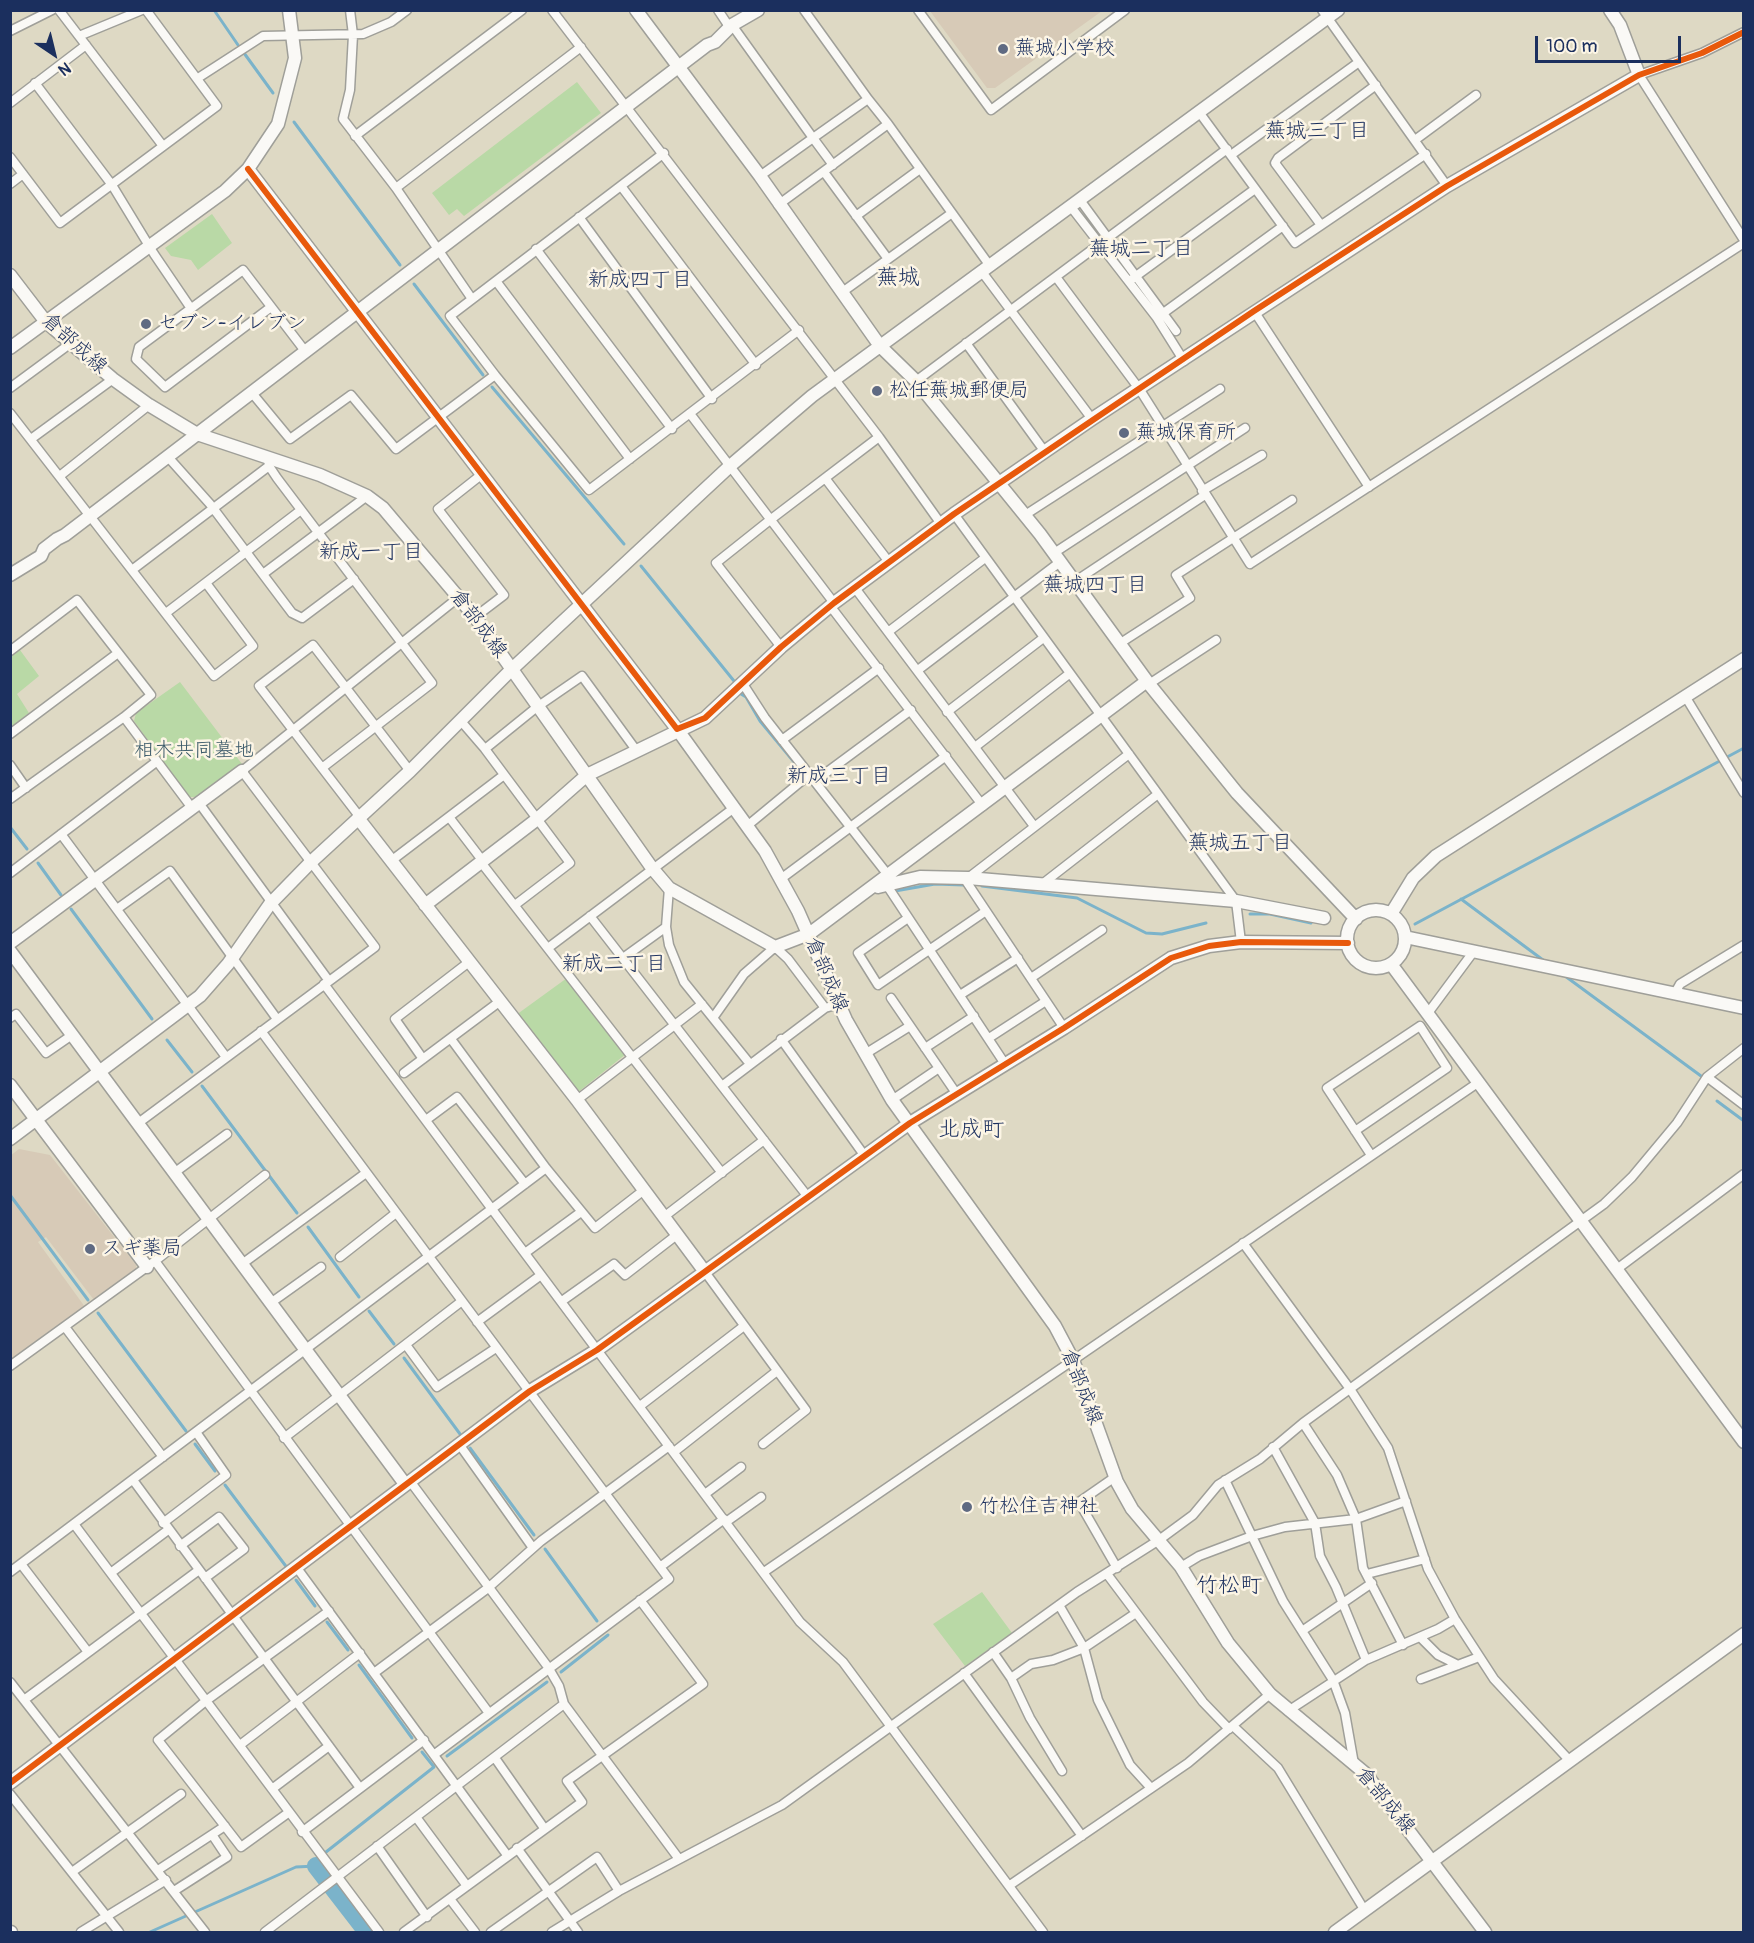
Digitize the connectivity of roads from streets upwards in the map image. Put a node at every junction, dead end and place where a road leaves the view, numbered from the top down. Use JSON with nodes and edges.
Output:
{"nodes":[{"id":1,"x":52,"y":10,"type":"edge"},
{"id":2,"x":58,"y":10,"type":"edge"},
{"id":3,"x":144,"y":10,"type":"edge"},
{"id":4,"x":289,"y":10,"type":"edge"},
{"id":5,"x":350,"y":10,"type":"edge"},
{"id":6,"x":407,"y":10,"type":"edge"},
{"id":7,"x":522,"y":10,"type":"edge"},
{"id":8,"x":552,"y":10,"type":"edge"},
{"id":9,"x":636,"y":10,"type":"edge"},
{"id":10,"x":718,"y":10,"type":"edge"},
{"id":11,"x":758,"y":10,"type":"edge"},
{"id":12,"x":804,"y":10,"type":"edge"},
{"id":13,"x":918,"y":10,"type":"edge"},
{"id":14,"x":1125,"y":10,"type":"edge"},
{"id":15,"x":1338,"y":10,"type":"edge"},
{"id":16,"x":1610,"y":10,"type":"edge"},
{"id":17,"x":1324,"y":14,"type":"edge"},
{"id":18,"x":12,"y":27,"type":"edge"},
{"id":19,"x":731,"y":27,"type":"junction"},
{"id":20,"x":1743,"y":32,"type":"edge"},
{"id":21,"x":353,"y":35,"type":"junction"},
{"id":22,"x":79,"y":36,"type":"junction"},
{"id":23,"x":294,"y":36,"type":"junction"},
{"id":24,"x":86,"y":45,"type":"junction"},
{"id":25,"x":580,"y":47,"type":"junction"},
{"id":26,"x":1359,"y":62,"type":"junction"},
{"id":27,"x":679,"y":67,"type":"junction"},
{"id":28,"x":1639,"y":75,"type":"junction"},
{"id":29,"x":198,"y":78,"type":"junction"},
{"id":30,"x":35,"y":83,"type":"junction"},
{"id":31,"x":1376,"y":86,"type":"junction"},
{"id":32,"x":1476,"y":95,"type":"dead end"},
{"id":33,"x":868,"y":99,"type":"junction"},
{"id":34,"x":10,"y":103,"type":"edge"},
{"id":35,"x":627,"y":106,"type":"junction"},
{"id":36,"x":1199,"y":112,"type":"junction"},
{"id":37,"x":888,"y":124,"type":"junction"},
{"id":38,"x":355,"y":136,"type":"junction"},
{"id":39,"x":813,"y":138,"type":"junction"},
{"id":40,"x":1415,"y":140,"type":"junction"},
{"id":41,"x":163,"y":146,"type":"junction"},
{"id":42,"x":1229,"y":152,"type":"junction"},
{"id":43,"x":664,"y":153,"type":"junction"},
{"id":44,"x":1426,"y":154,"type":"junction"},
{"id":45,"x":10,"y":158,"type":"edge"},
{"id":46,"x":833,"y":165,"type":"junction"},
{"id":47,"x":248,"y":169,"type":"junction"},
{"id":48,"x":920,"y":169,"type":"junction"},
{"id":49,"x":824,"y":172,"type":"junction"},
{"id":50,"x":23,"y":174,"type":"junction"},
{"id":51,"x":760,"y":176,"type":"junction"},
{"id":52,"x":10,"y":184,"type":"edge"},
{"id":53,"x":112,"y":184,"type":"junction"},
{"id":54,"x":621,"y":186,"type":"junction"},
{"id":55,"x":1447,"y":186,"type":"junction"},
{"id":56,"x":396,"y":188,"type":"junction"},
{"id":57,"x":1255,"y":189,"type":"junction"},
{"id":58,"x":1076,"y":203,"type":"junction"},
{"id":59,"x":778,"y":205,"type":"junction"},
{"id":60,"x":952,"y":213,"type":"junction"},
{"id":61,"x":856,"y":216,"type":"junction"},
{"id":62,"x":579,"y":217,"type":"junction"},
{"id":63,"x":1321,"y":225,"type":"junction"},
{"id":64,"x":1283,"y":226,"type":"junction"},
{"id":65,"x":1108,"y":239,"type":"junction"},
{"id":66,"x":1743,"y":242,"type":"edge"},
{"id":67,"x":150,"y":245,"type":"junction"},
{"id":68,"x":1100,"y":246,"type":"junction"},
{"id":69,"x":536,"y":249,"type":"junction"},
{"id":70,"x":438,"y":250,"type":"junction"},
{"id":71,"x":888,"y":259,"type":"junction"},
{"id":72,"x":986,"y":269,"type":"junction"},
{"id":73,"x":10,"y":275,"type":"edge"},
{"id":74,"x":1056,"y":277,"type":"junction"},
{"id":75,"x":1133,"y":279,"type":"junction"},
{"id":76,"x":496,"y":281,"type":"junction"},
{"id":77,"x":841,"y":293,"type":"junction"},
{"id":78,"x":472,"y":298,"type":"junction"},
{"id":79,"x":190,"y":307,"type":"junction"},
{"id":80,"x":271,"y":307,"type":"junction"},
{"id":81,"x":1013,"y":310,"type":"junction"},
{"id":82,"x":1254,"y":311,"type":"junction"},
{"id":83,"x":357,"y":312,"type":"junction"},
{"id":84,"x":1161,"y":315,"type":"junction"},
{"id":85,"x":46,"y":322,"type":"junction"},
{"id":86,"x":799,"y":330,"type":"junction"},
{"id":87,"x":1176,"y":331,"type":"dead end"},
{"id":88,"x":71,"y":343,"type":"junction"},
{"id":89,"x":966,"y":343,"type":"junction"},
{"id":90,"x":880,"y":346,"type":"junction"},
{"id":91,"x":10,"y":348,"type":"edge"},
{"id":92,"x":305,"y":351,"type":"junction"},
{"id":93,"x":1184,"y":361,"type":"junction"},
{"id":94,"x":756,"y":364,"type":"junction"},
{"id":95,"x":495,"y":375,"type":"junction"},
{"id":96,"x":836,"y":378,"type":"junction"},
{"id":97,"x":113,"y":379,"type":"junction"},
{"id":98,"x":916,"y":381,"type":"junction"},
{"id":99,"x":10,"y":387,"type":"edge"},
{"id":100,"x":1220,"y":389,"type":"dead end"},
{"id":101,"x":1140,"y":390,"type":"junction"},
{"id":102,"x":252,"y":393,"type":"junction"},
{"id":103,"x":712,"y":399,"type":"junction"},
{"id":104,"x":149,"y":405,"type":"junction"},
{"id":105,"x":10,"y":413,"type":"edge"},
{"id":106,"x":692,"y":415,"type":"junction"},
{"id":107,"x":438,"y":419,"type":"junction"},
{"id":108,"x":1092,"y":419,"type":"junction"},
{"id":109,"x":1162,"y":426,"type":"junction"},
{"id":110,"x":1245,"y":428,"type":"dead end"},
{"id":111,"x":672,"y":429,"type":"junction"},
{"id":112,"x":197,"y":435,"type":"junction"},
{"id":113,"x":879,"y":437,"type":"junction"},
{"id":114,"x":31,"y":439,"type":"junction"},
{"id":115,"x":1045,"y":452,"type":"junction"},
{"id":116,"x":1262,"y":455,"type":"dead end"},
{"id":117,"x":168,"y":457,"type":"junction"},
{"id":118,"x":630,"y":459,"type":"junction"},
{"id":119,"x":268,"y":462,"type":"junction"},
{"id":120,"x":730,"y":466,"type":"junction"},
{"id":121,"x":1188,"y":466,"type":"junction"},
{"id":122,"x":481,"y":475,"type":"junction"},
{"id":123,"x":61,"y":476,"type":"junction"},
{"id":124,"x":825,"y":478,"type":"junction"},
{"id":125,"x":999,"y":484,"type":"junction"},
{"id":126,"x":1369,"y":487,"type":"junction"},
{"id":127,"x":1204,"y":493,"type":"junction"},
{"id":128,"x":367,"y":496,"type":"junction"},
{"id":129,"x":1293,"y":500,"type":"dead end"},
{"id":130,"x":213,"y":509,"type":"junction"},
{"id":131,"x":301,"y":510,"type":"junction"},
{"id":132,"x":954,"y":514,"type":"junction"},
{"id":133,"x":1025,"y":515,"type":"junction"},
{"id":134,"x":89,"y":517,"type":"junction"},
{"id":135,"x":770,"y":520,"type":"junction"},
{"id":136,"x":941,"y":524,"type":"junction"},
{"id":137,"x":319,"y":534,"type":"junction"},
{"id":138,"x":1233,"y":538,"type":"junction"},
{"id":139,"x":246,"y":553,"type":"junction"},
{"id":140,"x":985,"y":558,"type":"junction"},
{"id":141,"x":1057,"y":558,"type":"junction"},
{"id":142,"x":889,"y":562,"type":"junction"},
{"id":143,"x":132,"y":570,"type":"junction"},
{"id":144,"x":263,"y":574,"type":"junction"},
{"id":145,"x":10,"y":575,"type":"edge"},
{"id":146,"x":354,"y":579,"type":"junction"},
{"id":147,"x":1074,"y":582,"type":"junction"},
{"id":148,"x":206,"y":583,"type":"junction"},
{"id":149,"x":855,"y":588,"type":"junction"},
{"id":150,"x":459,"y":597,"type":"junction"},
{"id":151,"x":1013,"y":598,"type":"junction"},
{"id":152,"x":832,"y":605,"type":"junction"},
{"id":153,"x":581,"y":607,"type":"junction"},
{"id":154,"x":166,"y":613,"type":"junction"},
{"id":155,"x":475,"y":617,"type":"junction"},
{"id":156,"x":888,"y":632,"type":"junction"},
{"id":157,"x":1042,"y":639,"type":"junction"},
{"id":158,"x":1216,"y":640,"type":"dead end"},
{"id":159,"x":401,"y":643,"type":"junction"},
{"id":160,"x":1119,"y":644,"type":"junction"},
{"id":161,"x":780,"y":647,"type":"junction"},
{"id":162,"x":10,"y":651,"type":"edge"},
{"id":163,"x":118,"y":653,"type":"junction"},
{"id":164,"x":1743,"y":658,"type":"edge"},
{"id":165,"x":879,"y":668,"type":"junction"},
{"id":166,"x":512,"y":669,"type":"junction"},
{"id":167,"x":918,"y":670,"type":"junction"},
{"id":168,"x":1070,"y":674,"type":"junction"},
{"id":169,"x":1148,"y":682,"type":"junction"},
{"id":170,"x":743,"y":684,"type":"junction"},
{"id":171,"x":346,"y":686,"type":"junction"},
{"id":172,"x":1685,"y":696,"type":"junction"},
{"id":173,"x":537,"y":707,"type":"junction"},
{"id":174,"x":911,"y":710,"type":"junction"},
{"id":175,"x":947,"y":712,"type":"junction"},
{"id":176,"x":1100,"y":715,"type":"junction"},
{"id":177,"x":124,"y":717,"type":"junction"},
{"id":178,"x":460,"y":720,"type":"junction"},
{"id":179,"x":377,"y":726,"type":"junction"},
{"id":180,"x":291,"y":729,"type":"junction"},
{"id":181,"x":677,"y":729,"type":"junction"},
{"id":182,"x":10,"y":734,"type":"edge"},
{"id":183,"x":782,"y":740,"type":"junction"},
{"id":184,"x":975,"y":747,"type":"junction"},
{"id":185,"x":485,"y":749,"type":"junction"},
{"id":186,"x":636,"y":750,"type":"junction"},
{"id":187,"x":1129,"y":754,"type":"junction"},
{"id":188,"x":946,"y":756,"type":"junction"},
{"id":189,"x":156,"y":762,"type":"junction"},
{"id":190,"x":10,"y":765,"type":"edge"},
{"id":191,"x":322,"y":768,"type":"junction"},
{"id":192,"x":242,"y":771,"type":"junction"},
{"id":193,"x":410,"y":771,"type":"junction"},
{"id":194,"x":587,"y":775,"type":"junction"},
{"id":195,"x":504,"y":776,"type":"junction"},
{"id":196,"x":812,"y":778,"type":"junction"},
{"id":197,"x":26,"y":788,"type":"junction"},
{"id":198,"x":1007,"y":788,"type":"junction"},
{"id":199,"x":1743,"y":793,"type":"edge"},
{"id":200,"x":1158,"y":794,"type":"junction"},
{"id":201,"x":10,"y":799,"type":"edge"},
{"id":202,"x":195,"y":806,"type":"junction"},
{"id":203,"x":983,"y":806,"type":"junction"},
{"id":204,"x":734,"y":808,"type":"junction"},
{"id":205,"x":359,"y":817,"type":"junction"},
{"id":206,"x":449,"y":817,"type":"junction"},
{"id":207,"x":536,"y":820,"type":"junction"},
{"id":208,"x":852,"y":825,"type":"junction"},
{"id":209,"x":747,"y":826,"type":"junction"},
{"id":210,"x":1034,"y":826,"type":"junction"},
{"id":211,"x":61,"y":834,"type":"junction"},
{"id":212,"x":391,"y":861,"type":"junction"},
{"id":213,"x":481,"y":861,"type":"junction"},
{"id":214,"x":311,"y":862,"type":"junction"},
{"id":215,"x":652,"y":868,"type":"junction"},
{"id":216,"x":10,"y":873,"type":"edge"},
{"id":217,"x":782,"y":878,"type":"junction"},
{"id":218,"x":966,"y":878,"type":"junction"},
{"id":219,"x":95,"y":880,"type":"junction"},
{"id":220,"x":887,"y":880,"type":"junction"},
{"id":221,"x":1041,"y":885,"type":"junction"},
{"id":222,"x":669,"y":888,"type":"junction"},
{"id":223,"x":1236,"y":901,"type":"junction"},
{"id":224,"x":272,"y":903,"type":"junction"},
{"id":225,"x":425,"y":905,"type":"junction"},
{"id":226,"x":516,"y":905,"type":"junction"},
{"id":227,"x":117,"y":909,"type":"junction"},
{"id":228,"x":986,"y":911,"type":"junction"},
{"id":229,"x":1391,"y":915,"type":"junction"},
{"id":230,"x":590,"y":916,"type":"junction"},
{"id":231,"x":908,"y":918,"type":"junction"},
{"id":232,"x":1324,"y":918,"type":"dead end"},
{"id":233,"x":1356,"y":919,"type":"junction"},
{"id":234,"x":666,"y":927,"type":"junction"},
{"id":235,"x":1102,"y":930,"type":"dead end"},
{"id":236,"x":809,"y":934,"type":"junction"},
{"id":237,"x":1405,"y":937,"type":"junction"},
{"id":238,"x":1241,"y":942,"type":"junction"},
{"id":239,"x":10,"y":943,"type":"edge"},
{"id":240,"x":1348,"y":943,"type":"junction"},
{"id":241,"x":1743,"y":945,"type":"edge"},
{"id":242,"x":775,"y":947,"type":"junction"},
{"id":243,"x":548,"y":948,"type":"junction"},
{"id":244,"x":929,"y":948,"type":"junction"},
{"id":245,"x":10,"y":951,"type":"edge"},
{"id":246,"x":1474,"y":951,"type":"junction"},
{"id":247,"x":232,"y":958,"type":"junction"},
{"id":248,"x":623,"y":958,"type":"junction"},
{"id":249,"x":1018,"y":958,"type":"junction"},
{"id":250,"x":469,"y":962,"type":"junction"},
{"id":251,"x":1391,"y":964,"type":"junction"},
{"id":252,"x":1031,"y":978,"type":"junction"},
{"id":253,"x":326,"y":982,"type":"junction"},
{"id":254,"x":1675,"y":993,"type":"junction"},
{"id":255,"x":960,"y":995,"type":"junction"},
{"id":256,"x":891,"y":998,"type":"dead end"},
{"id":257,"x":1046,"y":1001,"type":"junction"},
{"id":258,"x":499,"y":1002,"type":"junction"},
{"id":259,"x":702,"y":1004,"type":"junction"},
{"id":260,"x":839,"y":1004,"type":"junction"},
{"id":261,"x":188,"y":1006,"type":"junction"},
{"id":262,"x":825,"y":1008,"type":"junction"},
{"id":263,"x":1743,"y":1008,"type":"edge"},
{"id":264,"x":1428,"y":1013,"type":"junction"},
{"id":265,"x":974,"y":1016,"type":"junction"},
{"id":266,"x":10,"y":1018,"type":"edge"},
{"id":267,"x":713,"y":1018,"type":"junction"},
{"id":268,"x":277,"y":1019,"type":"junction"},
{"id":269,"x":674,"y":1024,"type":"junction"},
{"id":270,"x":910,"y":1026,"type":"junction"},
{"id":271,"x":1064,"y":1028,"type":"junction"},
{"id":272,"x":261,"y":1031,"type":"junction"},
{"id":273,"x":72,"y":1035,"type":"junction"},
{"id":274,"x":988,"y":1038,"type":"junction"},
{"id":275,"x":451,"y":1039,"type":"junction"},
{"id":276,"x":781,"y":1039,"type":"junction"},
{"id":277,"x":925,"y":1048,"type":"junction"},
{"id":278,"x":1743,"y":1048,"type":"edge"},
{"id":279,"x":865,"y":1054,"type":"junction"},
{"id":280,"x":633,"y":1056,"type":"junction"},
{"id":281,"x":226,"y":1057,"type":"junction"},
{"id":282,"x":423,"y":1059,"type":"junction"},
{"id":283,"x":750,"y":1064,"type":"junction"},
{"id":284,"x":1005,"y":1064,"type":"junction"},
{"id":285,"x":939,"y":1068,"type":"junction"},
{"id":286,"x":99,"y":1073,"type":"junction"},
{"id":287,"x":404,"y":1073,"type":"dead end"},
{"id":288,"x":1707,"y":1077,"type":"junction"},
{"id":289,"x":1479,"y":1082,"type":"junction"},
{"id":290,"x":10,"y":1085,"type":"edge"},
{"id":291,"x":722,"y":1086,"type":"junction"},
{"id":292,"x":956,"y":1094,"type":"junction"},
{"id":293,"x":577,"y":1100,"type":"junction"},
{"id":294,"x":892,"y":1100,"type":"junction"},
{"id":295,"x":1743,"y":1105,"type":"edge"},
{"id":296,"x":36,"y":1120,"type":"junction"},
{"id":297,"x":426,"y":1120,"type":"junction"},
{"id":298,"x":909,"y":1123,"type":"junction"},
{"id":299,"x":137,"y":1124,"type":"junction"},
{"id":300,"x":1355,"y":1131,"type":"junction"},
{"id":301,"x":227,"y":1134,"type":"dead end"},
{"id":302,"x":10,"y":1139,"type":"edge"},
{"id":303,"x":764,"y":1140,"type":"junction"},
{"id":304,"x":864,"y":1155,"type":"junction"},
{"id":305,"x":1371,"y":1155,"type":"junction"},
{"id":306,"x":546,"y":1168,"type":"junction"},
{"id":307,"x":174,"y":1173,"type":"junction"},
{"id":308,"x":366,"y":1173,"type":"junction"},
{"id":309,"x":722,"y":1173,"type":"junction"},
{"id":310,"x":1743,"y":1174,"type":"edge"},
{"id":311,"x":265,"y":1176,"type":"dead end"},
{"id":312,"x":525,"y":1184,"type":"junction"},
{"id":313,"x":644,"y":1190,"type":"junction"},
{"id":314,"x":808,"y":1197,"type":"junction"},
{"id":315,"x":493,"y":1209,"type":"junction"},
{"id":316,"x":581,"y":1212,"type":"junction"},
{"id":317,"x":396,"y":1214,"type":"junction"},
{"id":318,"x":665,"y":1216,"type":"junction"},
{"id":319,"x":208,"y":1219,"type":"junction"},
{"id":320,"x":1582,"y":1220,"type":"junction"},
{"id":321,"x":678,"y":1234,"type":"junction"},
{"id":322,"x":1243,"y":1243,"type":"junction"},
{"id":323,"x":525,"y":1253,"type":"junction"},
{"id":324,"x":340,"y":1257,"type":"dead end"},
{"id":325,"x":427,"y":1257,"type":"junction"},
{"id":326,"x":151,"y":1264,"type":"junction"},
{"id":327,"x":242,"y":1264,"type":"junction"},
{"id":328,"x":321,"y":1267,"type":"dead end"},
{"id":329,"x":1617,"y":1269,"type":"junction"},
{"id":330,"x":705,"y":1272,"type":"junction"},
{"id":331,"x":541,"y":1275,"type":"junction"},
{"id":332,"x":462,"y":1301,"type":"junction"},
{"id":333,"x":562,"y":1301,"type":"junction"},
{"id":334,"x":272,"y":1302,"type":"junction"},
{"id":335,"x":477,"y":1322,"type":"junction"},
{"id":336,"x":744,"y":1326,"type":"junction"},
{"id":337,"x":65,"y":1327,"type":"junction"},
{"id":338,"x":406,"y":1345,"type":"junction"},
{"id":339,"x":496,"y":1348,"type":"junction"},
{"id":340,"x":304,"y":1349,"type":"junction"},
{"id":341,"x":597,"y":1350,"type":"junction"},
{"id":342,"x":1073,"y":1359,"type":"junction"},
{"id":343,"x":10,"y":1366,"type":"edge"},
{"id":344,"x":777,"y":1371,"type":"junction"},
{"id":345,"x":1350,"y":1389,"type":"junction"},
{"id":346,"x":530,"y":1391,"type":"junction"},
{"id":347,"x":250,"y":1392,"type":"junction"},
{"id":348,"x":340,"y":1397,"type":"junction"},
{"id":349,"x":639,"y":1406,"type":"junction"},
{"id":350,"x":1303,"y":1423,"type":"junction"},
{"id":351,"x":196,"y":1432,"type":"junction"},
{"id":352,"x":284,"y":1438,"type":"junction"},
{"id":353,"x":1743,"y":1442,"type":"edge"},
{"id":354,"x":459,"y":1444,"type":"junction"},
{"id":355,"x":763,"y":1444,"type":"dead end"},
{"id":356,"x":1274,"y":1447,"type":"junction"},
{"id":357,"x":672,"y":1449,"type":"junction"},
{"id":358,"x":163,"y":1457,"type":"junction"},
{"id":359,"x":741,"y":1467,"type":"dead end"},
{"id":360,"x":1115,"y":1477,"type":"junction"},
{"id":361,"x":133,"y":1480,"type":"junction"},
{"id":362,"x":1225,"y":1480,"type":"junction"},
{"id":363,"x":407,"y":1483,"type":"junction"},
{"id":364,"x":606,"y":1492,"type":"junction"},
{"id":365,"x":705,"y":1494,"type":"junction"},
{"id":366,"x":761,"y":1497,"type":"dead end"},
{"id":367,"x":1406,"y":1501,"type":"junction"},
{"id":368,"x":1356,"y":1519,"type":"junction"},
{"id":369,"x":725,"y":1520,"type":"junction"},
{"id":370,"x":1316,"y":1523,"type":"junction"},
{"id":371,"x":74,"y":1524,"type":"junction"},
{"id":372,"x":166,"y":1526,"type":"junction"},
{"id":373,"x":351,"y":1527,"type":"junction"},
{"id":374,"x":1252,"y":1536,"type":"junction"},
{"id":375,"x":1160,"y":1540,"type":"junction"},
{"id":376,"x":180,"y":1546,"type":"junction"},
{"id":377,"x":533,"y":1548,"type":"junction"},
{"id":378,"x":1425,"y":1559,"type":"junction"},
{"id":379,"x":21,"y":1564,"type":"junction"},
{"id":380,"x":660,"y":1567,"type":"junction"},
{"id":381,"x":1181,"y":1567,"type":"junction"},
{"id":382,"x":297,"y":1568,"type":"junction"},
{"id":383,"x":1117,"y":1568,"type":"junction"},
{"id":384,"x":199,"y":1570,"type":"junction"},
{"id":385,"x":10,"y":1572,"type":"edge"},
{"id":386,"x":112,"y":1572,"type":"junction"},
{"id":387,"x":764,"y":1572,"type":"junction"},
{"id":388,"x":1107,"y":1574,"type":"junction"},
{"id":389,"x":1367,"y":1574,"type":"junction"},
{"id":390,"x":205,"y":1578,"type":"junction"},
{"id":391,"x":1372,"y":1583,"type":"junction"},
{"id":392,"x":488,"y":1588,"type":"junction"},
{"id":393,"x":640,"y":1600,"type":"junction"},
{"id":394,"x":1343,"y":1604,"type":"junction"},
{"id":395,"x":1059,"y":1605,"type":"junction"},
{"id":396,"x":329,"y":1611,"type":"junction"},
{"id":397,"x":141,"y":1612,"type":"junction"},
{"id":398,"x":1136,"y":1613,"type":"junction"},
{"id":399,"x":233,"y":1616,"type":"junction"},
{"id":400,"x":1455,"y":1619,"type":"junction"},
{"id":401,"x":1302,"y":1631,"type":"junction"},
{"id":402,"x":431,"y":1632,"type":"junction"},
{"id":403,"x":1743,"y":1634,"type":"edge"},
{"id":404,"x":1420,"y":1637,"type":"junction"},
{"id":405,"x":1403,"y":1645,"type":"junction"},
{"id":406,"x":1084,"y":1648,"type":"junction"},
{"id":407,"x":88,"y":1652,"type":"junction"},
{"id":408,"x":993,"y":1652,"type":"junction"},
{"id":409,"x":360,"y":1653,"type":"junction"},
{"id":410,"x":1479,"y":1657,"type":"junction"},
{"id":411,"x":265,"y":1658,"type":"junction"},
{"id":412,"x":175,"y":1660,"type":"junction"},
{"id":413,"x":1366,"y":1660,"type":"junction"},
{"id":414,"x":1458,"y":1665,"type":"junction"},
{"id":415,"x":548,"y":1667,"type":"junction"},
{"id":416,"x":964,"y":1672,"type":"junction"},
{"id":417,"x":374,"y":1673,"type":"junction"},
{"id":418,"x":1011,"y":1678,"type":"junction"},
{"id":419,"x":1421,"y":1679,"type":"dead end"},
{"id":420,"x":1333,"y":1680,"type":"junction"},
{"id":421,"x":10,"y":1682,"type":"edge"},
{"id":422,"x":1270,"y":1695,"type":"junction"},
{"id":423,"x":24,"y":1700,"type":"junction"},
{"id":424,"x":207,"y":1700,"type":"junction"},
{"id":425,"x":298,"y":1702,"type":"junction"},
{"id":426,"x":564,"y":1704,"type":"junction"},
{"id":427,"x":1288,"y":1711,"type":"junction"},
{"id":428,"x":489,"y":1713,"type":"junction"},
{"id":429,"x":892,"y":1725,"type":"junction"},
{"id":430,"x":1231,"y":1727,"type":"junction"},
{"id":431,"x":424,"y":1740,"type":"junction"},
{"id":432,"x":240,"y":1745,"type":"junction"},
{"id":433,"x":329,"y":1746,"type":"junction"},
{"id":434,"x":61,"y":1747,"type":"junction"},
{"id":435,"x":435,"y":1754,"type":"junction"},
{"id":436,"x":602,"y":1756,"type":"junction"},
{"id":437,"x":495,"y":1758,"type":"junction"},
{"id":438,"x":1570,"y":1761,"type":"junction"},
{"id":439,"x":1354,"y":1764,"type":"junction"},
{"id":440,"x":1062,"y":1771,"type":"dead end"},
{"id":441,"x":10,"y":1783,"type":"edge"},
{"id":442,"x":457,"y":1785,"type":"junction"},
{"id":443,"x":360,"y":1788,"type":"junction"},
{"id":444,"x":1151,"y":1788,"type":"junction"},
{"id":445,"x":272,"y":1789,"type":"junction"},
{"id":446,"x":10,"y":1794,"type":"edge"},
{"id":447,"x":181,"y":1794,"type":"dead end"},
{"id":448,"x":288,"y":1813,"type":"junction"},
{"id":449,"x":416,"y":1817,"type":"junction"},
{"id":450,"x":225,"y":1826,"type":"junction"},
{"id":451,"x":544,"y":1828,"type":"junction"},
{"id":452,"x":128,"y":1832,"type":"junction"},
{"id":453,"x":302,"y":1832,"type":"junction"},
{"id":454,"x":213,"y":1836,"type":"junction"},
{"id":455,"x":1082,"y":1836,"type":"junction"},
{"id":456,"x":377,"y":1846,"type":"junction"},
{"id":457,"x":517,"y":1848,"type":"junction"},
{"id":458,"x":507,"y":1855,"type":"junction"},
{"id":459,"x":679,"y":1859,"type":"junction"},
{"id":460,"x":1434,"y":1861,"type":"junction"},
{"id":461,"x":158,"y":1870,"type":"junction"},
{"id":462,"x":72,"y":1872,"type":"junction"},
{"id":463,"x":336,"y":1878,"type":"junction"},
{"id":464,"x":166,"y":1880,"type":"junction"},
{"id":465,"x":1010,"y":1885,"type":"junction"},
{"id":466,"x":467,"y":1886,"type":"junction"},
{"id":467,"x":174,"y":1891,"type":"junction"},
{"id":468,"x":549,"y":1892,"type":"junction"},
{"id":469,"x":619,"y":1892,"type":"junction"},
{"id":470,"x":450,"y":1899,"type":"junction"},
{"id":471,"x":1365,"y":1911,"type":"junction"},
{"id":472,"x":107,"y":1917,"type":"junction"},
{"id":473,"x":427,"y":1917,"type":"junction"},
{"id":474,"x":569,"y":1920,"type":"junction"},
{"id":475,"x":81,"y":1932,"type":"edge"},
{"id":476,"x":119,"y":1932,"type":"edge"},
{"id":477,"x":205,"y":1932,"type":"edge"},
{"id":478,"x":265,"y":1932,"type":"edge"},
{"id":479,"x":379,"y":1932,"type":"edge"},
{"id":480,"x":404,"y":1932,"type":"edge"},
{"id":481,"x":475,"y":1932,"type":"edge"},
{"id":482,"x":491,"y":1932,"type":"edge"},
{"id":483,"x":552,"y":1932,"type":"edge"},
{"id":484,"x":578,"y":1932,"type":"edge"},
{"id":485,"x":1043,"y":1932,"type":"edge"},
{"id":486,"x":1335,"y":1932,"type":"edge"},
{"id":487,"x":1485,"y":1932,"type":"edge"}],
"edges":[{"from":1,"to":18,"type":"street"},
{"from":2,"to":22,"type":"street"},
{"from":3,"to":22,"type":"street"},
{"from":3,"to":29,"type":"street"},
{"from":4,"to":23,"type":"street"},
{"from":5,"to":21,"type":"street"},
{"from":6,"to":21,"type":"street"},
{"from":7,"to":38,"type":"street"},
{"from":8,"to":25,"type":"street"},
{"from":9,"to":27,"type":"street"},
{"from":10,"to":19,"type":"street"},
{"from":11,"to":19,"type":"street"},
{"from":12,"to":33,"type":"street"},
{"from":13,"to":14,"type":"street"},
{"from":15,"to":17,"type":"street"},
{"from":16,"to":28,"type":"street"},
{"from":17,"to":26,"type":"street"},
{"from":17,"to":36,"type":"street"},
{"from":19,"to":27,"type":"street"},
{"from":19,"to":39,"type":"street"},
{"from":20,"to":28,"type":"street"},
{"from":21,"to":23,"type":"street"},
{"from":21,"to":38,"type":"street"},
{"from":22,"to":24,"type":"street"},
{"from":23,"to":29,"type":"street"},
{"from":23,"to":47,"type":"street"},
{"from":24,"to":30,"type":"street"},
{"from":24,"to":41,"type":"street"},
{"from":25,"to":35,"type":"street"},
{"from":25,"to":56,"type":"street"},
{"from":26,"to":31,"type":"street"},
{"from":26,"to":42,"type":"street"},
{"from":27,"to":35,"type":"street"},
{"from":27,"to":51,"type":"street"},
{"from":28,"to":55,"type":"street"},
{"from":28,"to":66,"type":"street"},
{"from":29,"to":41,"type":"street"},
{"from":30,"to":34,"type":"street"},
{"from":30,"to":53,"type":"street"},
{"from":31,"to":40,"type":"street"},
{"from":31,"to":63,"type":"street"},
{"from":32,"to":40,"type":"street"},
{"from":33,"to":37,"type":"street"},
{"from":33,"to":39,"type":"street"},
{"from":35,"to":43,"type":"street"},
{"from":35,"to":70,"type":"street"},
{"from":36,"to":42,"type":"street"},
{"from":36,"to":58,"type":"street"},
{"from":37,"to":46,"type":"street"},
{"from":37,"to":48,"type":"street"},
{"from":38,"to":56,"type":"street"},
{"from":39,"to":46,"type":"street"},
{"from":39,"to":51,"type":"street"},
{"from":40,"to":44,"type":"street"},
{"from":41,"to":53,"type":"street"},
{"from":42,"to":57,"type":"street"},
{"from":42,"to":65,"type":"street"},
{"from":43,"to":54,"type":"street"},
{"from":43,"to":86,"type":"street"},
{"from":44,"to":55,"type":"street"},
{"from":44,"to":63,"type":"street"},
{"from":45,"to":50,"type":"street"},
{"from":46,"to":49,"type":"street"},
{"from":47,"to":67,"type":"street"},
{"from":47,"to":83,"type":"street","name":"倉部成線"},
{"from":48,"to":60,"type":"street"},
{"from":48,"to":61,"type":"street"},
{"from":49,"to":59,"type":"street"},
{"from":49,"to":61,"type":"street"},
{"from":50,"to":52,"type":"street"},
{"from":50,"to":53,"type":"street"},
{"from":51,"to":59,"type":"street"},
{"from":53,"to":67,"type":"street"},
{"from":54,"to":62,"type":"street"},
{"from":54,"to":94,"type":"street"},
{"from":55,"to":82,"type":"street"},
{"from":56,"to":70,"type":"street"},
{"from":57,"to":64,"type":"street"},
{"from":57,"to":75,"type":"street"},
{"from":58,"to":65,"type":"street"},
{"from":58,"to":68,"type":"street"},
{"from":58,"to":72,"type":"street"},
{"from":59,"to":77,"type":"street"},
{"from":60,"to":71,"type":"street"},
{"from":60,"to":72,"type":"street"},
{"from":61,"to":71,"type":"street"},
{"from":62,"to":69,"type":"street"},
{"from":62,"to":103,"type":"street"},
{"from":63,"to":64,"type":"street"},
{"from":64,"to":84,"type":"street"},
{"from":65,"to":68,"type":"street"},
{"from":65,"to":75,"type":"street"},
{"from":66,"to":126,"type":"street"},
{"from":67,"to":79,"type":"street"},
{"from":67,"to":85,"type":"street"},
{"from":68,"to":74,"type":"street"},
{"from":68,"to":75,"type":"street"},
{"from":69,"to":76,"type":"street"},
{"from":69,"to":111,"type":"street"},
{"from":70,"to":78,"type":"street"},
{"from":70,"to":83,"type":"street"},
{"from":71,"to":77,"type":"street"},
{"from":72,"to":81,"type":"street"},
{"from":72,"to":90,"type":"street"},
{"from":73,"to":85,"type":"street","name":"倉部成線"},
{"from":74,"to":81,"type":"street"},
{"from":74,"to":101,"type":"street"},
{"from":75,"to":84,"type":"street"},
{"from":76,"to":78,"type":"street"},
{"from":76,"to":118,"type":"street"},
{"from":77,"to":90,"type":"street"},
{"from":78,"to":95,"type":"street"},
{"from":79,"to":80,"type":"street"},
{"from":79,"to":80,"type":"street"},
{"from":80,"to":92,"type":"street"},
{"from":81,"to":89,"type":"street"},
{"from":81,"to":108,"type":"street"},
{"from":82,"to":93,"type":"street"},
{"from":82,"to":126,"type":"street"},
{"from":83,"to":92,"type":"street"},
{"from":83,"to":107,"type":"street","name":"倉部成線"},
{"from":84,"to":87,"type":"street"},
{"from":84,"to":93,"type":"street"},
{"from":85,"to":88,"type":"street","name":"倉部成線"},
{"from":85,"to":91,"type":"street"},
{"from":86,"to":94,"type":"street"},
{"from":86,"to":96,"type":"street"},
{"from":88,"to":97,"type":"street","name":"倉部成線"},
{"from":88,"to":99,"type":"street"},
{"from":89,"to":98,"type":"street"},
{"from":89,"to":115,"type":"street"},
{"from":90,"to":96,"type":"street"},
{"from":90,"to":98,"type":"street"},
{"from":92,"to":102,"type":"street"},
{"from":93,"to":101,"type":"street"},
{"from":94,"to":103,"type":"street"},
{"from":95,"to":107,"type":"street"},
{"from":95,"to":118,"type":"street"},
{"from":96,"to":113,"type":"street"},
{"from":96,"to":120,"type":"street"},
{"from":97,"to":104,"type":"street","name":"倉部成線"},
{"from":97,"to":114,"type":"street"},
{"from":98,"to":125,"type":"street"},
{"from":100,"to":109,"type":"street"},
{"from":101,"to":108,"type":"street"},
{"from":101,"to":109,"type":"street"},
{"from":102,"to":107,"type":"street"},
{"from":102,"to":112,"type":"street"},
{"from":103,"to":106,"type":"street"},
{"from":104,"to":112,"type":"street","name":"倉部成線"},
{"from":104,"to":123,"type":"street"},
{"from":105,"to":114,"type":"street"},
{"from":106,"to":111,"type":"street"},
{"from":106,"to":120,"type":"street"},
{"from":107,"to":122,"type":"street","name":"倉部成線"},
{"from":108,"to":115,"type":"street"},
{"from":109,"to":121,"type":"street"},
{"from":109,"to":133,"type":"street"},
{"from":110,"to":121,"type":"street"},
{"from":111,"to":118,"type":"street"},
{"from":112,"to":117,"type":"street"},
{"from":112,"to":119,"type":"street","name":"倉部成線"},
{"from":113,"to":124,"type":"street"},
{"from":113,"to":136,"type":"street"},
{"from":114,"to":123,"type":"street"},
{"from":115,"to":125,"type":"street"},
{"from":116,"to":127,"type":"street"},
{"from":117,"to":130,"type":"street"},
{"from":117,"to":134,"type":"street"},
{"from":119,"to":128,"type":"street","name":"倉部成線"},
{"from":119,"to":130,"type":"street"},
{"from":119,"to":131,"type":"street"},
{"from":120,"to":135,"type":"street"},
{"from":120,"to":153,"type":"street"},
{"from":121,"to":127,"type":"street"},
{"from":121,"to":141,"type":"street"},
{"from":122,"to":153,"type":"street","name":"倉部成線"},
{"from":122,"to":155,"type":"street"},
{"from":123,"to":134,"type":"street"},
{"from":124,"to":135,"type":"street"},
{"from":124,"to":142,"type":"street"},
{"from":125,"to":132,"type":"street"},
{"from":125,"to":133,"type":"street"},
{"from":126,"to":138,"type":"street"},
{"from":127,"to":138,"type":"street"},
{"from":127,"to":147,"type":"street"},
{"from":128,"to":137,"type":"street"},
{"from":128,"to":150,"type":"street","name":"倉部成線"},
{"from":129,"to":138,"type":"street"},
{"from":130,"to":139,"type":"street"},
{"from":130,"to":143,"type":"street"},
{"from":131,"to":137,"type":"street"},
{"from":131,"to":139,"type":"street"},
{"from":132,"to":136,"type":"street"},
{"from":132,"to":140,"type":"street"},
{"from":133,"to":141,"type":"street"},
{"from":134,"to":143,"type":"street"},
{"from":134,"to":145,"type":"street"},
{"from":135,"to":152,"type":"street"},
{"from":135,"to":161,"type":"street"},
{"from":136,"to":142,"type":"street"},
{"from":137,"to":144,"type":"street"},
{"from":137,"to":146,"type":"street"},
{"from":138,"to":160,"type":"street"},
{"from":139,"to":144,"type":"street"},
{"from":139,"to":148,"type":"street"},
{"from":140,"to":151,"type":"street"},
{"from":140,"to":156,"type":"street"},
{"from":141,"to":147,"type":"street"},
{"from":141,"to":151,"type":"street"},
{"from":142,"to":149,"type":"street"},
{"from":143,"to":154,"type":"street"},
{"from":144,"to":146,"type":"street"},
{"from":146,"to":159,"type":"street"},
{"from":147,"to":160,"type":"street"},
{"from":148,"to":154,"type":"street"},
{"from":148,"to":154,"type":"street"},
{"from":149,"to":152,"type":"street"},
{"from":149,"to":156,"type":"street"},
{"from":150,"to":155,"type":"street","name":"倉部成線"},
{"from":150,"to":159,"type":"street"},
{"from":151,"to":157,"type":"street"},
{"from":151,"to":167,"type":"street"},
{"from":152,"to":161,"type":"street"},
{"from":152,"to":165,"type":"street"},
{"from":153,"to":166,"type":"street"},
{"from":153,"to":181,"type":"street","name":"倉部成線"},
{"from":155,"to":166,"type":"street","name":"倉部成線"},
{"from":156,"to":167,"type":"street"},
{"from":157,"to":168,"type":"street"},
{"from":157,"to":175,"type":"street"},
{"from":158,"to":169,"type":"street"},
{"from":159,"to":171,"type":"street"},
{"from":159,"to":179,"type":"street"},
{"from":160,"to":169,"type":"street"},
{"from":161,"to":170,"type":"street"},
{"from":162,"to":163,"type":"street"},
{"from":163,"to":177,"type":"street"},
{"from":163,"to":182,"type":"street"},
{"from":164,"to":172,"type":"street"},
{"from":165,"to":174,"type":"street"},
{"from":165,"to":183,"type":"street"},
{"from":166,"to":173,"type":"street","name":"倉部成線"},
{"from":166,"to":178,"type":"street"},
{"from":167,"to":175,"type":"street"},
{"from":168,"to":176,"type":"street"},
{"from":168,"to":184,"type":"street"},
{"from":169,"to":176,"type":"street"},
{"from":169,"to":233,"type":"street"},
{"from":170,"to":181,"type":"street"},
{"from":170,"to":183,"type":"street"},
{"from":171,"to":179,"type":"street"},
{"from":171,"to":180,"type":"street"},
{"from":171,"to":180,"type":"street"},
{"from":172,"to":199,"type":"street"},
{"from":172,"to":229,"type":"street"},
{"from":173,"to":185,"type":"street"},
{"from":173,"to":186,"type":"street"},
{"from":173,"to":194,"type":"street","name":"倉部成線"},
{"from":174,"to":188,"type":"street"},
{"from":174,"to":196,"type":"street"},
{"from":175,"to":184,"type":"street"},
{"from":176,"to":187,"type":"street"},
{"from":176,"to":198,"type":"street"},
{"from":177,"to":189,"type":"street"},
{"from":177,"to":197,"type":"street"},
{"from":178,"to":185,"type":"street"},
{"from":178,"to":193,"type":"street"},
{"from":179,"to":191,"type":"street"},
{"from":179,"to":193,"type":"street"},
{"from":180,"to":191,"type":"street"},
{"from":180,"to":192,"type":"street"},
{"from":181,"to":186,"type":"street"},
{"from":181,"to":204,"type":"street","name":"倉部成線"},
{"from":183,"to":196,"type":"street"},
{"from":184,"to":198,"type":"street"},
{"from":185,"to":195,"type":"street"},
{"from":186,"to":194,"type":"street"},
{"from":187,"to":200,"type":"street"},
{"from":187,"to":210,"type":"street"},
{"from":188,"to":203,"type":"street"},
{"from":188,"to":208,"type":"street"},
{"from":189,"to":202,"type":"street"},
{"from":189,"to":211,"type":"street"},
{"from":190,"to":197,"type":"street"},
{"from":191,"to":205,"type":"street"},
{"from":192,"to":202,"type":"street"},
{"from":192,"to":214,"type":"street"},
{"from":193,"to":205,"type":"street"},
{"from":194,"to":207,"type":"street"},
{"from":194,"to":215,"type":"street","name":"倉部成線"},
{"from":195,"to":206,"type":"street"},
{"from":195,"to":207,"type":"street"},
{"from":196,"to":208,"type":"street"},
{"from":196,"to":209,"type":"street"},
{"from":197,"to":201,"type":"street"},
{"from":198,"to":203,"type":"street"},
{"from":198,"to":210,"type":"street"},
{"from":200,"to":221,"type":"street"},
{"from":200,"to":223,"type":"street"},
{"from":202,"to":219,"type":"street"},
{"from":202,"to":224,"type":"street"},
{"from":203,"to":220,"type":"street"},
{"from":204,"to":209,"type":"street","name":"倉部成線"},
{"from":204,"to":215,"type":"street"},
{"from":205,"to":212,"type":"street"},
{"from":205,"to":214,"type":"street"},
{"from":206,"to":212,"type":"street"},
{"from":206,"to":213,"type":"street"},
{"from":207,"to":213,"type":"street"},
{"from":207,"to":226,"type":"street"},
{"from":208,"to":217,"type":"street"},
{"from":208,"to":220,"type":"street"},
{"from":209,"to":217,"type":"street","name":"倉部成線"},
{"from":210,"to":218,"type":"street"},
{"from":211,"to":216,"type":"street"},
{"from":211,"to":219,"type":"street"},
{"from":212,"to":225,"type":"street"},
{"from":213,"to":225,"type":"street"},
{"from":213,"to":226,"type":"street"},
{"from":214,"to":224,"type":"street"},
{"from":214,"to":253,"type":"street"},
{"from":215,"to":222,"type":"street","name":"倉部成線"},
{"from":215,"to":230,"type":"street"},
{"from":217,"to":236,"type":"street","name":"倉部成線"},
{"from":218,"to":220,"type":"street"},
{"from":218,"to":221,"type":"street"},
{"from":218,"to":228,"type":"street"},
{"from":219,"to":227,"type":"street"},
{"from":219,"to":239,"type":"street"},
{"from":220,"to":231,"type":"street"},
{"from":220,"to":236,"type":"street"},
{"from":221,"to":223,"type":"street"},
{"from":222,"to":234,"type":"street"},
{"from":222,"to":242,"type":"street"},
{"from":223,"to":232,"type":"street"},
{"from":223,"to":238,"type":"street"},
{"from":224,"to":247,"type":"street"},
{"from":224,"to":253,"type":"street"},
{"from":225,"to":250,"type":"street"},
{"from":226,"to":243,"type":"street"},
{"from":227,"to":247,"type":"street"},
{"from":227,"to":261,"type":"street"},
{"from":228,"to":244,"type":"street"},
{"from":228,"to":249,"type":"street"},
{"from":229,"to":233,"type":"street"},
{"from":229,"to":237,"type":"street"},
{"from":230,"to":243,"type":"street"},
{"from":230,"to":248,"type":"street"},
{"from":231,"to":244,"type":"street"},
{"from":231,"to":244,"type":"street"},
{"from":233,"to":240,"type":"street"},
{"from":234,"to":248,"type":"street"},
{"from":234,"to":259,"type":"street"},
{"from":235,"to":252,"type":"street"},
{"from":236,"to":242,"type":"street"},
{"from":236,"to":260,"type":"street","name":"倉部成線"},
{"from":237,"to":246,"type":"street"},
{"from":237,"to":251,"type":"street"},
{"from":238,"to":240,"type":"street"},
{"from":238,"to":271,"type":"street"},
{"from":240,"to":251,"type":"street"},
{"from":241,"to":254,"type":"street"},
{"from":242,"to":262,"type":"street"},
{"from":242,"to":267,"type":"street"},
{"from":243,"to":280,"type":"street"},
{"from":244,"to":255,"type":"street"},
{"from":245,"to":273,"type":"street"},
{"from":246,"to":254,"type":"street"},
{"from":246,"to":264,"type":"street"},
{"from":247,"to":261,"type":"street"},
{"from":247,"to":268,"type":"street"},
{"from":248,"to":269,"type":"street"},
{"from":249,"to":252,"type":"street"},
{"from":249,"to":255,"type":"street"},
{"from":250,"to":258,"type":"street"},
{"from":250,"to":282,"type":"street"},
{"from":251,"to":264,"type":"street"},
{"from":252,"to":257,"type":"street"},
{"from":253,"to":268,"type":"street"},
{"from":253,"to":297,"type":"street"},
{"from":254,"to":263,"type":"street"},
{"from":255,"to":265,"type":"street"},
{"from":256,"to":270,"type":"street"},
{"from":257,"to":271,"type":"street"},
{"from":257,"to":274,"type":"street"},
{"from":258,"to":275,"type":"street"},
{"from":258,"to":293,"type":"street"},
{"from":259,"to":267,"type":"street"},
{"from":259,"to":269,"type":"street"},
{"from":260,"to":262,"type":"street"},
{"from":260,"to":279,"type":"street","name":"倉部成線"},
{"from":261,"to":281,"type":"street"},
{"from":261,"to":286,"type":"street"},
{"from":262,"to":276,"type":"street"},
{"from":264,"to":289,"type":"street"},
{"from":265,"to":274,"type":"street"},
{"from":265,"to":277,"type":"street"},
{"from":266,"to":273,"type":"street"},
{"from":267,"to":283,"type":"street"},
{"from":268,"to":272,"type":"street"},
{"from":269,"to":280,"type":"street"},
{"from":269,"to":291,"type":"street"},
{"from":270,"to":277,"type":"street"},
{"from":270,"to":279,"type":"street"},
{"from":271,"to":284,"type":"street"},
{"from":272,"to":281,"type":"street"},
{"from":272,"to":308,"type":"street"},
{"from":273,"to":286,"type":"street"},
{"from":274,"to":284,"type":"street"},
{"from":275,"to":282,"type":"street"},
{"from":275,"to":306,"type":"street"},
{"from":276,"to":283,"type":"street"},
{"from":276,"to":304,"type":"street"},
{"from":277,"to":285,"type":"street"},
{"from":278,"to":288,"type":"street"},
{"from":279,"to":294,"type":"street","name":"倉部成線"},
{"from":280,"to":293,"type":"street"},
{"from":280,"to":309,"type":"street"},
{"from":281,"to":299,"type":"street"},
{"from":282,"to":287,"type":"street"},
{"from":283,"to":291,"type":"street"},
{"from":284,"to":292,"type":"street"},
{"from":285,"to":292,"type":"street"},
{"from":285,"to":294,"type":"street"},
{"from":286,"to":296,"type":"street"},
{"from":286,"to":299,"type":"street"},
{"from":288,"to":295,"type":"street"},
{"from":288,"to":320,"type":"street"},
{"from":289,"to":305,"type":"street"},
{"from":289,"to":320,"type":"street"},
{"from":290,"to":296,"type":"street"},
{"from":291,"to":303,"type":"street"},
{"from":292,"to":298,"type":"street"},
{"from":293,"to":313,"type":"street"},
{"from":294,"to":298,"type":"street","name":"倉部成線"},
{"from":296,"to":302,"type":"street"},
{"from":296,"to":326,"type":"street"},
{"from":297,"to":312,"type":"street"},
{"from":297,"to":315,"type":"street"},
{"from":298,"to":304,"type":"street"},
{"from":298,"to":342,"type":"street","name":"倉部成線"},
{"from":299,"to":307,"type":"street"},
{"from":300,"to":300,"type":"street"},
{"from":300,"to":305,"type":"street"},
{"from":301,"to":307,"type":"street"},
{"from":303,"to":309,"type":"street"},
{"from":303,"to":314,"type":"street"},
{"from":304,"to":314,"type":"street"},
{"from":305,"to":322,"type":"street"},
{"from":306,"to":312,"type":"street"},
{"from":306,"to":316,"type":"street"},
{"from":307,"to":319,"type":"street"},
{"from":308,"to":317,"type":"street"},
{"from":308,"to":327,"type":"street"},
{"from":309,"to":318,"type":"street"},
{"from":310,"to":329,"type":"street"},
{"from":311,"to":319,"type":"street"},
{"from":312,"to":315,"type":"street"},
{"from":313,"to":316,"type":"street"},
{"from":313,"to":318,"type":"street"},
{"from":314,"to":330,"type":"street"},
{"from":315,"to":323,"type":"street"},
{"from":315,"to":325,"type":"street"},
{"from":316,"to":323,"type":"street"},
{"from":317,"to":324,"type":"street"},
{"from":317,"to":325,"type":"street"},
{"from":318,"to":321,"type":"street"},
{"from":319,"to":326,"type":"street"},
{"from":319,"to":327,"type":"street"},
{"from":320,"to":329,"type":"street"},
{"from":320,"to":345,"type":"street"},
{"from":321,"to":330,"type":"street"},
{"from":321,"to":333,"type":"street"},
{"from":322,"to":342,"type":"street"},
{"from":322,"to":345,"type":"street"},
{"from":323,"to":331,"type":"street"},
{"from":325,"to":332,"type":"street"},
{"from":325,"to":340,"type":"street"},
{"from":326,"to":337,"type":"street"},
{"from":326,"to":347,"type":"street"},
{"from":327,"to":334,"type":"street"},
{"from":328,"to":334,"type":"street"},
{"from":329,"to":353,"type":"street"},
{"from":330,"to":336,"type":"street"},
{"from":330,"to":341,"type":"street"},
{"from":331,"to":333,"type":"street"},
{"from":331,"to":335,"type":"street"},
{"from":332,"to":335,"type":"street"},
{"from":332,"to":338,"type":"street"},
{"from":333,"to":341,"type":"street"},
{"from":334,"to":340,"type":"street"},
{"from":335,"to":339,"type":"street"},
{"from":336,"to":344,"type":"street"},
{"from":336,"to":349,"type":"street"},
{"from":337,"to":343,"type":"street"},
{"from":337,"to":358,"type":"street"},
{"from":338,"to":339,"type":"street"},
{"from":338,"to":348,"type":"street"},
{"from":339,"to":346,"type":"street"},
{"from":340,"to":347,"type":"street"},
{"from":340,"to":348,"type":"street"},
{"from":341,"to":346,"type":"street"},
{"from":341,"to":349,"type":"street"},
{"from":342,"to":360,"type":"street","name":"倉部成線"},
{"from":342,"to":387,"type":"street"},
{"from":344,"to":355,"type":"street"},
{"from":344,"to":357,"type":"street"},
{"from":345,"to":350,"type":"street"},
{"from":345,"to":367,"type":"street"},
{"from":346,"to":354,"type":"street"},
{"from":346,"to":364,"type":"street"},
{"from":347,"to":351,"type":"street"},
{"from":347,"to":352,"type":"street"},
{"from":348,"to":352,"type":"street"},
{"from":348,"to":363,"type":"street"},
{"from":349,"to":357,"type":"street"},
{"from":350,"to":356,"type":"street"},
{"from":350,"to":368,"type":"street"},
{"from":351,"to":358,"type":"street"},
{"from":351,"to":372,"type":"street"},
{"from":352,"to":373,"type":"street"},
{"from":354,"to":363,"type":"street"},
{"from":354,"to":377,"type":"street"},
{"from":356,"to":362,"type":"street"},
{"from":356,"to":370,"type":"street"},
{"from":357,"to":364,"type":"street"},
{"from":357,"to":365,"type":"street"},
{"from":358,"to":361,"type":"street"},
{"from":359,"to":365,"type":"street"},
{"from":360,"to":375,"type":"street","name":"倉部成線"},
{"from":360,"to":383,"type":"street"},
{"from":361,"to":371,"type":"street"},
{"from":361,"to":372,"type":"street"},
{"from":362,"to":374,"type":"street"},
{"from":362,"to":375,"type":"street"},
{"from":363,"to":373,"type":"street"},
{"from":363,"to":392,"type":"street"},
{"from":364,"to":377,"type":"street"},
{"from":364,"to":380,"type":"street"},
{"from":365,"to":369,"type":"street"},
{"from":366,"to":369,"type":"street"},
{"from":367,"to":368,"type":"street"},
{"from":367,"to":378,"type":"street"},
{"from":368,"to":370,"type":"street"},
{"from":368,"to":389,"type":"street"},
{"from":369,"to":380,"type":"street"},
{"from":369,"to":387,"type":"street"},
{"from":370,"to":374,"type":"street"},
{"from":370,"to":394,"type":"street"},
{"from":371,"to":379,"type":"street"},
{"from":371,"to":386,"type":"street"},
{"from":372,"to":376,"type":"street"},
{"from":372,"to":386,"type":"street"},
{"from":373,"to":382,"type":"street"},
{"from":373,"to":402,"type":"street"},
{"from":374,"to":381,"type":"street"},
{"from":374,"to":401,"type":"street"},
{"from":375,"to":381,"type":"street","name":"倉部成線"},
{"from":375,"to":383,"type":"street"},
{"from":376,"to":384,"type":"street"},
{"from":376,"to":390,"type":"street"},
{"from":377,"to":392,"type":"street"},
{"from":378,"to":389,"type":"street"},
{"from":378,"to":400,"type":"street"},
{"from":379,"to":385,"type":"street"},
{"from":379,"to":407,"type":"street"},
{"from":380,"to":393,"type":"street"},
{"from":381,"to":422,"type":"street","name":"倉部成線"},
{"from":382,"to":396,"type":"street"},
{"from":382,"to":399,"type":"street"},
{"from":383,"to":388,"type":"street"},
{"from":384,"to":390,"type":"street"},
{"from":384,"to":397,"type":"street"},
{"from":386,"to":397,"type":"street"},
{"from":387,"to":429,"type":"street"},
{"from":388,"to":395,"type":"street"},
{"from":388,"to":398,"type":"street"},
{"from":389,"to":391,"type":"street"},
{"from":390,"to":399,"type":"street"},
{"from":391,"to":394,"type":"street"},
{"from":391,"to":405,"type":"street"},
{"from":392,"to":402,"type":"street"},
{"from":392,"to":415,"type":"street"},
{"from":393,"to":415,"type":"street"},
{"from":393,"to":436,"type":"street"},
{"from":394,"to":401,"type":"street"},
{"from":394,"to":413,"type":"street"},
{"from":395,"to":406,"type":"street"},
{"from":395,"to":408,"type":"street"},
{"from":396,"to":409,"type":"street"},
{"from":396,"to":411,"type":"street"},
{"from":397,"to":407,"type":"street"},
{"from":397,"to":412,"type":"street"},
{"from":398,"to":406,"type":"street"},
{"from":398,"to":430,"type":"street"},
{"from":399,"to":411,"type":"street"},
{"from":399,"to":412,"type":"street"},
{"from":400,"to":404,"type":"street"},
{"from":400,"to":410,"type":"street"},
{"from":401,"to":420,"type":"street"},
{"from":402,"to":417,"type":"street"},
{"from":402,"to":428,"type":"street"},
{"from":403,"to":438,"type":"street"},
{"from":404,"to":405,"type":"street"},
{"from":404,"to":414,"type":"street"},
{"from":405,"to":413,"type":"street"},
{"from":406,"to":418,"type":"street"},
{"from":406,"to":444,"type":"street"},
{"from":407,"to":423,"type":"street"},
{"from":408,"to":416,"type":"street"},
{"from":408,"to":418,"type":"street"},
{"from":409,"to":417,"type":"street"},
{"from":409,"to":425,"type":"street"},
{"from":410,"to":414,"type":"street"},
{"from":410,"to":438,"type":"street"},
{"from":411,"to":424,"type":"street"},
{"from":411,"to":425,"type":"street"},
{"from":412,"to":424,"type":"street"},
{"from":412,"to":434,"type":"street"},
{"from":413,"to":420,"type":"street"},
{"from":414,"to":419,"type":"street"},
{"from":415,"to":426,"type":"street"},
{"from":415,"to":428,"type":"street"},
{"from":416,"to":429,"type":"street"},
{"from":416,"to":455,"type":"street"},
{"from":417,"to":431,"type":"street"},
{"from":418,"to":440,"type":"street"},
{"from":420,"to":427,"type":"street"},
{"from":420,"to":439,"type":"street"},
{"from":421,"to":423,"type":"street"},
{"from":422,"to":427,"type":"street","name":"倉部成線"},
{"from":422,"to":430,"type":"street"},
{"from":423,"to":434,"type":"street"},
{"from":424,"to":432,"type":"street"},
{"from":424,"to":450,"type":"street"},
{"from":425,"to":432,"type":"street"},
{"from":425,"to":433,"type":"street"},
{"from":426,"to":436,"type":"street"},
{"from":426,"to":437,"type":"street"},
{"from":427,"to":439,"type":"street","name":"倉部成線"},
{"from":428,"to":435,"type":"street"},
{"from":429,"to":459,"type":"street"},
{"from":429,"to":465,"type":"street"},
{"from":430,"to":444,"type":"street"},
{"from":430,"to":471,"type":"street"},
{"from":431,"to":435,"type":"street"},
{"from":431,"to":443,"type":"street"},
{"from":432,"to":445,"type":"street"},
{"from":433,"to":443,"type":"street"},
{"from":433,"to":445,"type":"street"},
{"from":434,"to":441,"type":"street"},
{"from":434,"to":452,"type":"street"},
{"from":435,"to":442,"type":"street"},
{"from":436,"to":451,"type":"street"},
{"from":436,"to":459,"type":"street"},
{"from":437,"to":442,"type":"street"},
{"from":437,"to":451,"type":"street"},
{"from":438,"to":460,"type":"street"},
{"from":439,"to":460,"type":"street","name":"倉部成線"},
{"from":442,"to":449,"type":"street"},
{"from":442,"to":458,"type":"street"},
{"from":443,"to":453,"type":"street"},
{"from":444,"to":455,"type":"street"},
{"from":445,"to":448,"type":"street"},
{"from":446,"to":462,"type":"street"},
{"from":447,"to":452,"type":"street"},
{"from":448,"to":450,"type":"street"},
{"from":448,"to":453,"type":"street"},
{"from":449,"to":456,"type":"street"},
{"from":449,"to":466,"type":"street"},
{"from":450,"to":454,"type":"street"},
{"from":451,"to":457,"type":"street"},
{"from":452,"to":461,"type":"street"},
{"from":452,"to":462,"type":"street"},
{"from":453,"to":463,"type":"street"},
{"from":454,"to":461,"type":"street"},
{"from":454,"to":467,"type":"street"},
{"from":455,"to":465,"type":"street"},
{"from":456,"to":463,"type":"street"},
{"from":456,"to":473,"type":"street"},
{"from":457,"to":458,"type":"street"},
{"from":457,"to":468,"type":"street"},
{"from":458,"to":466,"type":"street"},
{"from":459,"to":469,"type":"street"},
{"from":460,"to":471,"type":"street"},
{"from":460,"to":487,"type":"street","name":"倉部成線"},
{"from":461,"to":464,"type":"street"},
{"from":462,"to":472,"type":"street"},
{"from":463,"to":478,"type":"street"},
{"from":463,"to":479,"type":"street"},
{"from":464,"to":467,"type":"street"},
{"from":464,"to":472,"type":"street"},
{"from":465,"to":485,"type":"street"},
{"from":466,"to":470,"type":"street"},
{"from":467,"to":477,"type":"street"},
{"from":468,"to":469,"type":"street"},
{"from":468,"to":474,"type":"street"},
{"from":468,"to":482,"type":"street"},
{"from":469,"to":474,"type":"street"},
{"from":470,"to":473,"type":"street"},
{"from":470,"to":481,"type":"street"},
{"from":471,"to":486,"type":"street"},
{"from":472,"to":475,"type":"street"},
{"from":472,"to":476,"type":"street"},
{"from":473,"to":480,"type":"street"},
{"from":474,"to":483,"type":"street"},
{"from":474,"to":484,"type":"street"}]}
